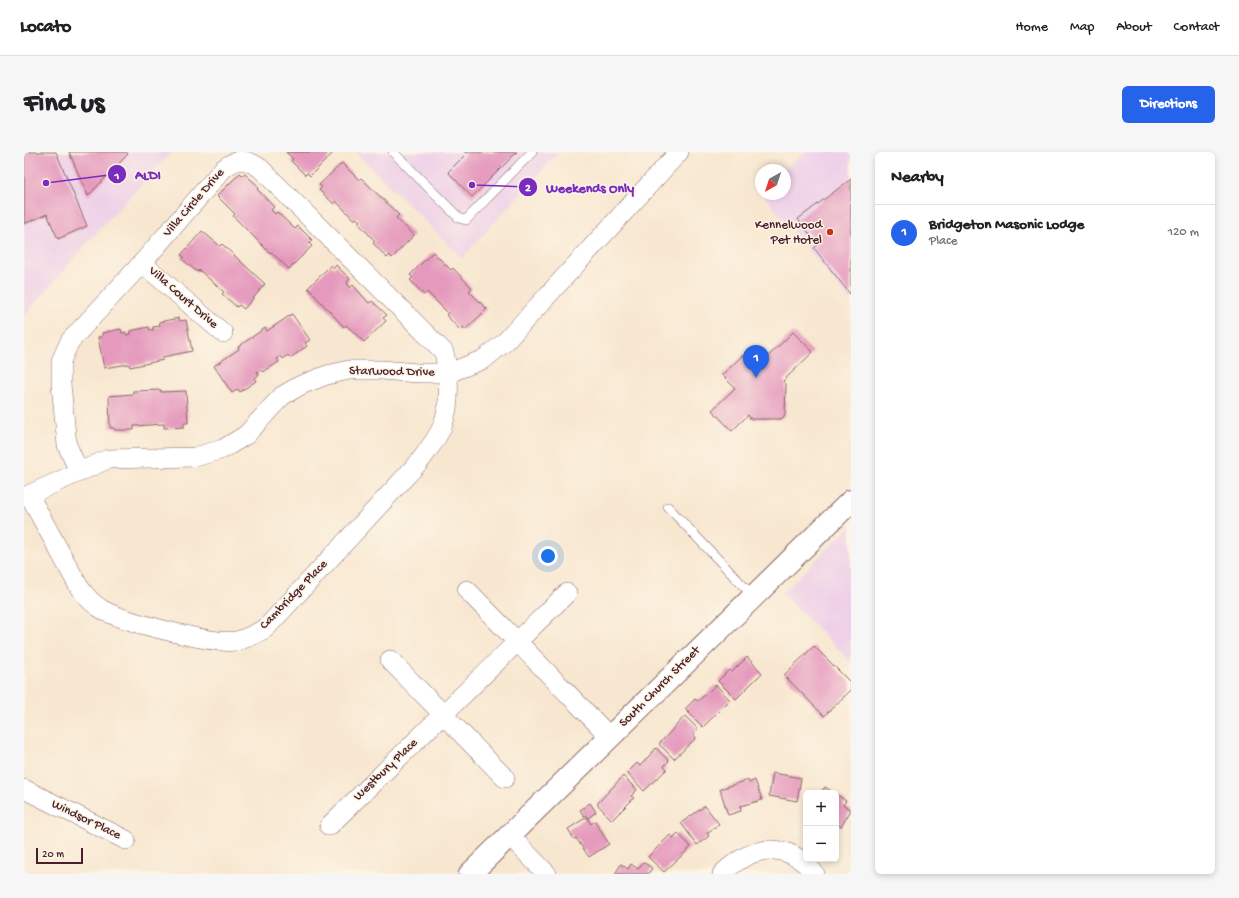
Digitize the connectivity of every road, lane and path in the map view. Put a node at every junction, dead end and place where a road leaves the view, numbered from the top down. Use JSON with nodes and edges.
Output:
{"nodes":[{"id":1,"x":393,"y":152,"type":"edge"},
{"id":2,"x":532,"y":152,"type":"edge"},
{"id":3,"x":679,"y":152,"type":"edge"},
{"id":4,"x":142,"y":263,"type":"junction"},
{"id":5,"x":223,"y":333,"type":"dead end"},
{"id":6,"x":449,"y":373,"type":"junction"},
{"id":7,"x":79,"y":472,"type":"junction"},
{"id":8,"x":27,"y":496,"type":"edge"},
{"id":9,"x":851,"y":501,"type":"edge"},
{"id":10,"x":668,"y":507,"type":"dead end"},
{"id":11,"x":467,"y":590,"type":"dead end"},
{"id":12,"x":567,"y":593,"type":"dead end"},
{"id":13,"x":753,"y":596,"type":"junction"},
{"id":14,"x":517,"y":642,"type":"junction"},
{"id":15,"x":390,"y":660,"type":"dead end"},
{"id":16,"x":443,"y":714,"type":"junction"},
{"id":17,"x":610,"y":737,"type":"junction"},
{"id":18,"x":505,"y":778,"type":"dead end"},
{"id":19,"x":24,"y":789,"type":"edge"},
{"id":20,"x":329,"y":826,"type":"dead end"},
{"id":21,"x":510,"y":836,"type":"junction"},
{"id":22,"x":126,"y":840,"type":"dead end"},
{"id":23,"x":470,"y":874,"type":"edge"},
{"id":24,"x":547,"y":874,"type":"edge"},
{"id":25,"x":722,"y":874,"type":"edge"},
{"id":26,"x":815,"y":874,"type":"edge"}],
"edges":[{"from":1,"to":2,"type":"lane"},
{"from":3,"to":6,"type":"street","name":"Starwood Drive"},
{"from":4,"to":5,"type":"street","name":"Villa Court Drive"},
{"from":4,"to":6,"type":"street","name":"Villa Circle Drive"},
{"from":4,"to":7,"type":"street","name":"Villa Circle Drive"},
{"from":6,"to":7,"type":"street","name":"Starwood Drive"},
{"from":6,"to":8,"type":"street","name":"Cambridge Place"},
{"from":7,"to":8,"type":"street","name":"Starwood Drive"},
{"from":9,"to":13,"type":"street","name":"South Church Street"},
{"from":10,"to":13,"type":"lane"},
{"from":11,"to":14,"type":"street"},
{"from":12,"to":14,"type":"street","name":"Westbury Place"},
{"from":13,"to":17,"type":"street","name":"South Church Street"},
{"from":14,"to":16,"type":"street","name":"Westbury Place"},
{"from":14,"to":17,"type":"street"},
{"from":15,"to":16,"type":"street"},
{"from":16,"to":18,"type":"street"},
{"from":16,"to":20,"type":"street","name":"Westbury Place"},
{"from":17,"to":21,"type":"street","name":"South Church Street"},
{"from":19,"to":22,"type":"street","name":"Windsor Place"},
{"from":21,"to":23,"type":"street","name":"South Church Street"},
{"from":21,"to":24,"type":"street"},
{"from":25,"to":26,"type":"street"}]}
